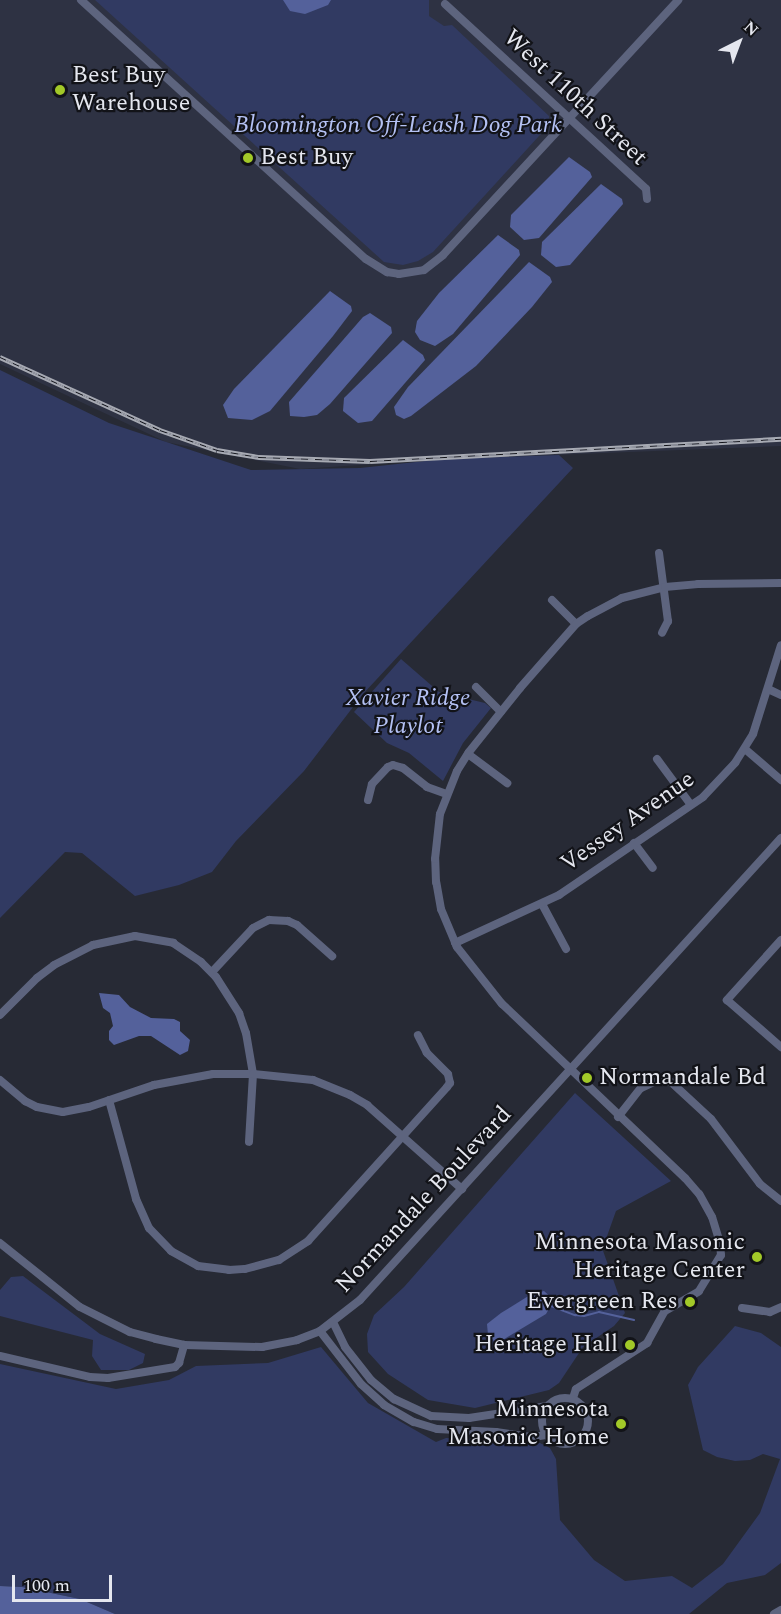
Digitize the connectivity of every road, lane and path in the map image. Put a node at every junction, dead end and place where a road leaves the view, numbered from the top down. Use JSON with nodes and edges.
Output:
{"nodes":[{"id":1,"x":81,"y":0,"type":"edge"},
{"id":2,"x":678,"y":0,"type":"edge"},
{"id":3,"x":445,"y":4,"type":"dead end"},
{"id":4,"x":569,"y":118,"type":"junction"},
{"id":5,"x":647,"y":199,"type":"dead end"},
{"id":6,"x":659,"y":553,"type":"dead end"},
{"id":7,"x":781,"y":583,"type":"edge"},
{"id":8,"x":665,"y":587,"type":"junction"},
{"id":9,"x":552,"y":600,"type":"dead end"},
{"id":10,"x":576,"y":624,"type":"junction"},
{"id":11,"x":662,"y":633,"type":"dead end"},
{"id":12,"x":781,"y":645,"type":"edge"},
{"id":13,"x":476,"y":687,"type":"dead end"},
{"id":14,"x":768,"y":689,"type":"junction"},
{"id":15,"x":781,"y":695,"type":"edge"},
{"id":16,"x":501,"y":712,"type":"junction"},
{"id":17,"x":745,"y":749,"type":"junction"},
{"id":18,"x":468,"y":754,"type":"junction"},
{"id":19,"x":657,"y":759,"type":"dead end"},
{"id":20,"x":781,"y":780,"type":"edge"},
{"id":21,"x":507,"y":783,"type":"dead end"},
{"id":22,"x":446,"y":794,"type":"junction"},
{"id":23,"x":368,"y":800,"type":"dead end"},
{"id":24,"x":691,"y":805,"type":"junction"},
{"id":25,"x":781,"y":838,"type":"edge"},
{"id":26,"x":634,"y":843,"type":"junction"},
{"id":27,"x":654,"y":868,"type":"dead end"},
{"id":28,"x":542,"y":904,"type":"junction"},
{"id":29,"x":781,"y":940,"type":"edge"},
{"id":30,"x":455,"y":943,"type":"junction"},
{"id":31,"x":566,"y":949,"type":"dead end"},
{"id":32,"x":332,"y":956,"type":"dead end"},
{"id":33,"x":212,"y":972,"type":"junction"},
{"id":34,"x":0,"y":1015,"type":"edge"},
{"id":35,"x":418,"y":1035,"type":"dead end"},
{"id":36,"x":781,"y":1047,"type":"edge"},
{"id":37,"x":571,"y":1070,"type":"junction"},
{"id":38,"x":253,"y":1074,"type":"junction"},
{"id":39,"x":0,"y":1080,"type":"edge"},
{"id":40,"x":109,"y":1100,"type":"junction"},
{"id":41,"x":618,"y":1116,"type":"junction"},
{"id":42,"x":402,"y":1136,"type":"junction"},
{"id":43,"x":249,"y":1142,"type":"dead end"},
{"id":44,"x":462,"y":1189,"type":"junction"},
{"id":45,"x":781,"y":1201,"type":"edge"},
{"id":46,"x":0,"y":1243,"type":"edge"},
{"id":47,"x":781,"y":1307,"type":"edge"},
{"id":48,"x":742,"y":1308,"type":"dead end"},
{"id":49,"x":333,"y":1323,"type":"junction"},
{"id":50,"x":320,"y":1331,"type":"junction"},
{"id":51,"x":184,"y":1345,"type":"junction"},
{"id":52,"x":0,"y":1356,"type":"edge"},
{"id":53,"x":573,"y":1398,"type":"junction"},
{"id":54,"x":547,"y":1406,"type":"junction"},
{"id":55,"x":546,"y":1435,"type":"junction"},
{"id":56,"x":781,"y":1610,"type":"edge"},
{"id":57,"x":774,"y":1614,"type":"edge"}],
"edges":[{"from":1,"to":4,"type":"street"},
{"from":2,"to":4,"type":"street"},
{"from":3,"to":4,"type":"street","name":"West 110th Street"},
{"from":4,"to":5,"type":"street","name":"West 110th Street"},
{"from":6,"to":8,"type":"street"},
{"from":7,"to":8,"type":"street"},
{"from":8,"to":10,"type":"street"},
{"from":8,"to":11,"type":"street"},
{"from":9,"to":10,"type":"street"},
{"from":10,"to":16,"type":"street"},
{"from":12,"to":14,"type":"street","name":"Vessey Avenue"},
{"from":13,"to":16,"type":"street"},
{"from":14,"to":15,"type":"street"},
{"from":14,"to":17,"type":"street","name":"Vessey Avenue"},
{"from":16,"to":18,"type":"street"},
{"from":17,"to":20,"type":"street"},
{"from":17,"to":24,"type":"street","name":"Vessey Avenue"},
{"from":18,"to":21,"type":"street"},
{"from":18,"to":22,"type":"street"},
{"from":19,"to":24,"type":"street"},
{"from":22,"to":23,"type":"street"},
{"from":22,"to":30,"type":"street"},
{"from":24,"to":26,"type":"street","name":"Vessey Avenue"},
{"from":25,"to":37,"type":"street","name":"Normandale Boulevard"},
{"from":26,"to":27,"type":"street"},
{"from":26,"to":28,"type":"street","name":"Vessey Avenue"},
{"from":28,"to":30,"type":"street","name":"Vessey Avenue"},
{"from":28,"to":31,"type":"street"},
{"from":29,"to":36,"type":"street"},
{"from":30,"to":37,"type":"street"},
{"from":32,"to":33,"type":"street"},
{"from":33,"to":34,"type":"street"},
{"from":33,"to":38,"type":"street"},
{"from":35,"to":42,"type":"street"},
{"from":37,"to":41,"type":"street"},
{"from":37,"to":44,"type":"street","name":"Normandale Boulevard"},
{"from":38,"to":40,"type":"street"},
{"from":38,"to":42,"type":"street"},
{"from":38,"to":43,"type":"street"},
{"from":39,"to":40,"type":"street"},
{"from":40,"to":42,"type":"street"},
{"from":41,"to":45,"type":"street"},
{"from":41,"to":53,"type":"street"},
{"from":42,"to":44,"type":"street"},
{"from":44,"to":49,"type":"street","name":"Normandale Boulevard"},
{"from":46,"to":51,"type":"street","name":"Normandale Boulevard"},
{"from":47,"to":48,"type":"street"},
{"from":49,"to":50,"type":"street","name":"Normandale Boulevard"},
{"from":49,"to":54,"type":"street"},
{"from":50,"to":51,"type":"street","name":"Normandale Boulevard"},
{"from":50,"to":55,"type":"street"},
{"from":51,"to":52,"type":"street"},
{"from":53,"to":54,"type":"street"},
{"from":53,"to":55,"type":"street"},
{"from":54,"to":55,"type":"street"},
{"from":56,"to":57,"type":"street"}]}
